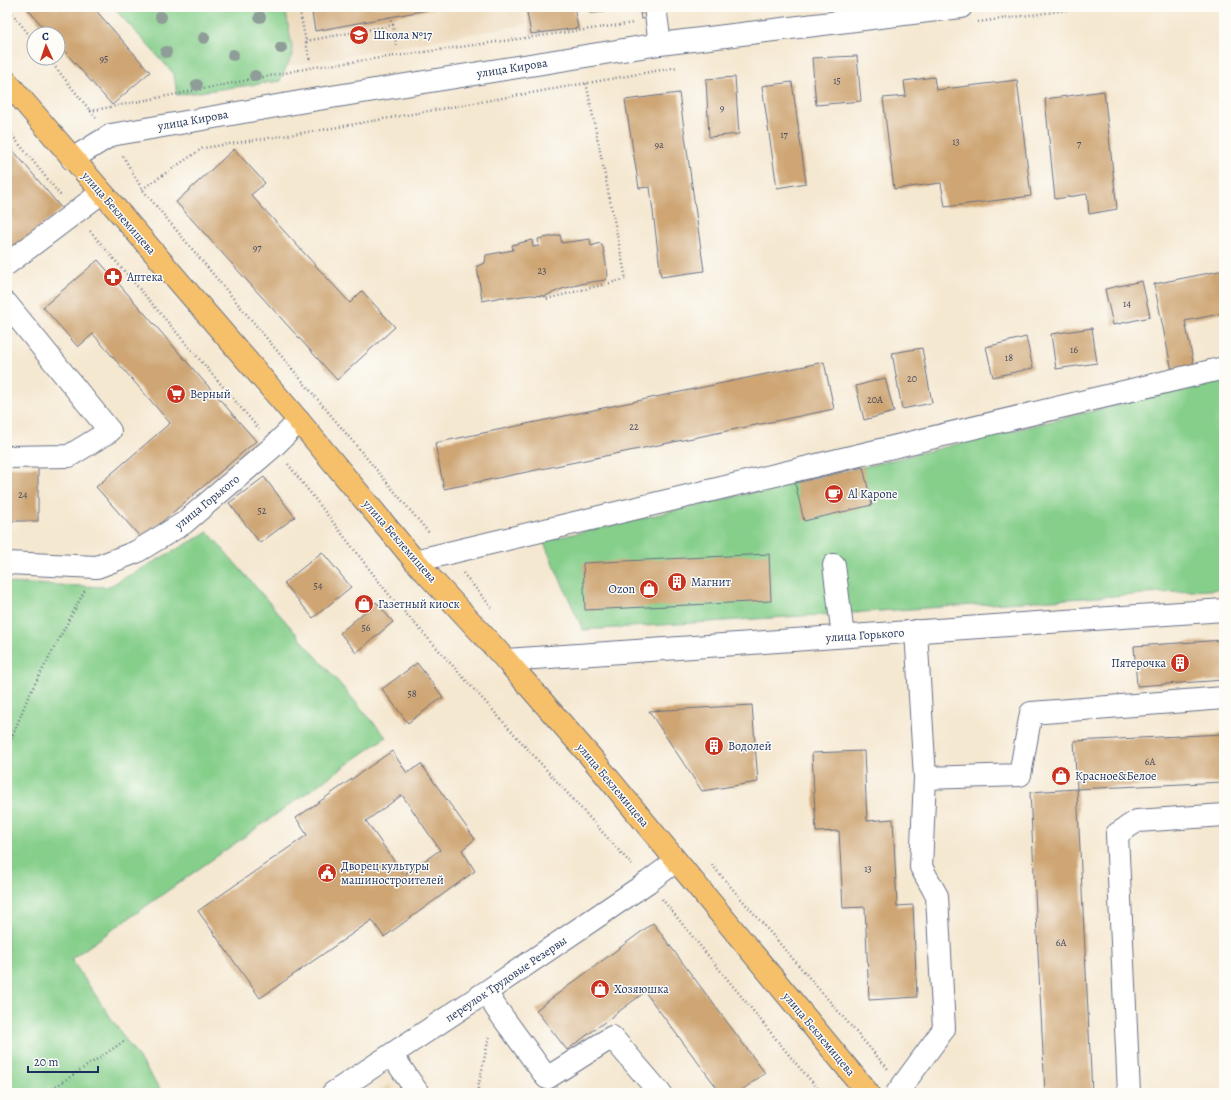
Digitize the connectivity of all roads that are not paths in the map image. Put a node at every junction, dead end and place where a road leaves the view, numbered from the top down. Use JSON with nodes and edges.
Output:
{"nodes":[{"id":1,"x":656,"y":14,"type":"edge"},
{"id":2,"x":967,"y":15,"type":"edge"},
{"id":3,"x":660,"y":44,"type":"junction"},
{"id":4,"x":7,"y":82,"type":"edge"},
{"id":5,"x":72,"y":159,"type":"junction"},
{"id":6,"x":101,"y":193,"type":"junction"},
{"id":7,"x":7,"y":264,"type":"edge"},
{"id":8,"x":7,"y":304,"type":"edge"},
{"id":9,"x":1224,"y":368,"type":"edge"},
{"id":10,"x":299,"y":421,"type":"junction"},
{"id":11,"x":7,"y":457,"type":"edge"},
{"id":12,"x":416,"y":561,"type":"junction"},
{"id":13,"x":7,"y":563,"type":"edge"},
{"id":14,"x":834,"y":565,"type":"dead end"},
{"id":15,"x":1224,"y":610,"type":"edge"},
{"id":16,"x":916,"y":632,"type":"junction"},
{"id":17,"x":843,"y":636,"type":"junction"},
{"id":18,"x":506,"y":660,"type":"junction"},
{"id":19,"x":1224,"y":698,"type":"edge"},
{"id":20,"x":925,"y":778,"type":"junction"},
{"id":21,"x":1224,"y":815,"type":"edge"},
{"id":22,"x":676,"y":861,"type":"junction"},
{"id":23,"x":491,"y":1000,"type":"junction"},
{"id":24,"x":392,"y":1054,"type":"junction"},
{"id":25,"x":900,"y":1090,"type":"edge"},
{"id":26,"x":333,"y":1093,"type":"edge"},
{"id":27,"x":418,"y":1093,"type":"edge"},
{"id":28,"x":660,"y":1093,"type":"edge"},
{"id":29,"x":868,"y":1093,"type":"edge"},
{"id":30,"x":1129,"y":1093,"type":"edge"}],
"edges":[{"from":1,"to":3,"type":"street"},
{"from":2,"to":3,"type":"street","name":"улица Кирова"},
{"from":3,"to":5,"type":"street","name":"улица Кирова"},
{"from":4,"to":5,"type":"main road","name":"улица Беклемищева"},
{"from":5,"to":6,"type":"main road","name":"улица Беклемищева"},
{"from":6,"to":7,"type":"street"},
{"from":6,"to":10,"type":"main road","name":"улица Беклемищева"},
{"from":8,"to":11,"type":"street"},
{"from":9,"to":12,"type":"street"},
{"from":10,"to":12,"type":"main road","name":"улица Беклемищева"},
{"from":10,"to":13,"type":"street","name":"улица Горького"},
{"from":12,"to":18,"type":"main road","name":"улица Беклемищева"},
{"from":14,"to":17,"type":"street"},
{"from":15,"to":16,"type":"street","name":"улица Горького"},
{"from":16,"to":17,"type":"street","name":"улица Горького"},
{"from":16,"to":20,"type":"street"},
{"from":17,"to":18,"type":"street","name":"улица Горького"},
{"from":18,"to":22,"type":"main road","name":"улица Беклемищева"},
{"from":19,"to":20,"type":"street"},
{"from":20,"to":25,"type":"street"},
{"from":21,"to":30,"type":"street"},
{"from":22,"to":23,"type":"street","name":"переулок Трудовые Резервы"},
{"from":22,"to":29,"type":"main road","name":"улица Беклемищева"},
{"from":23,"to":24,"type":"street","name":"переулок Трудовые Резервы"},
{"from":23,"to":28,"type":"street"},
{"from":24,"to":26,"type":"street","name":"переулок Трудовые Резервы"},
{"from":24,"to":27,"type":"street"}]}
